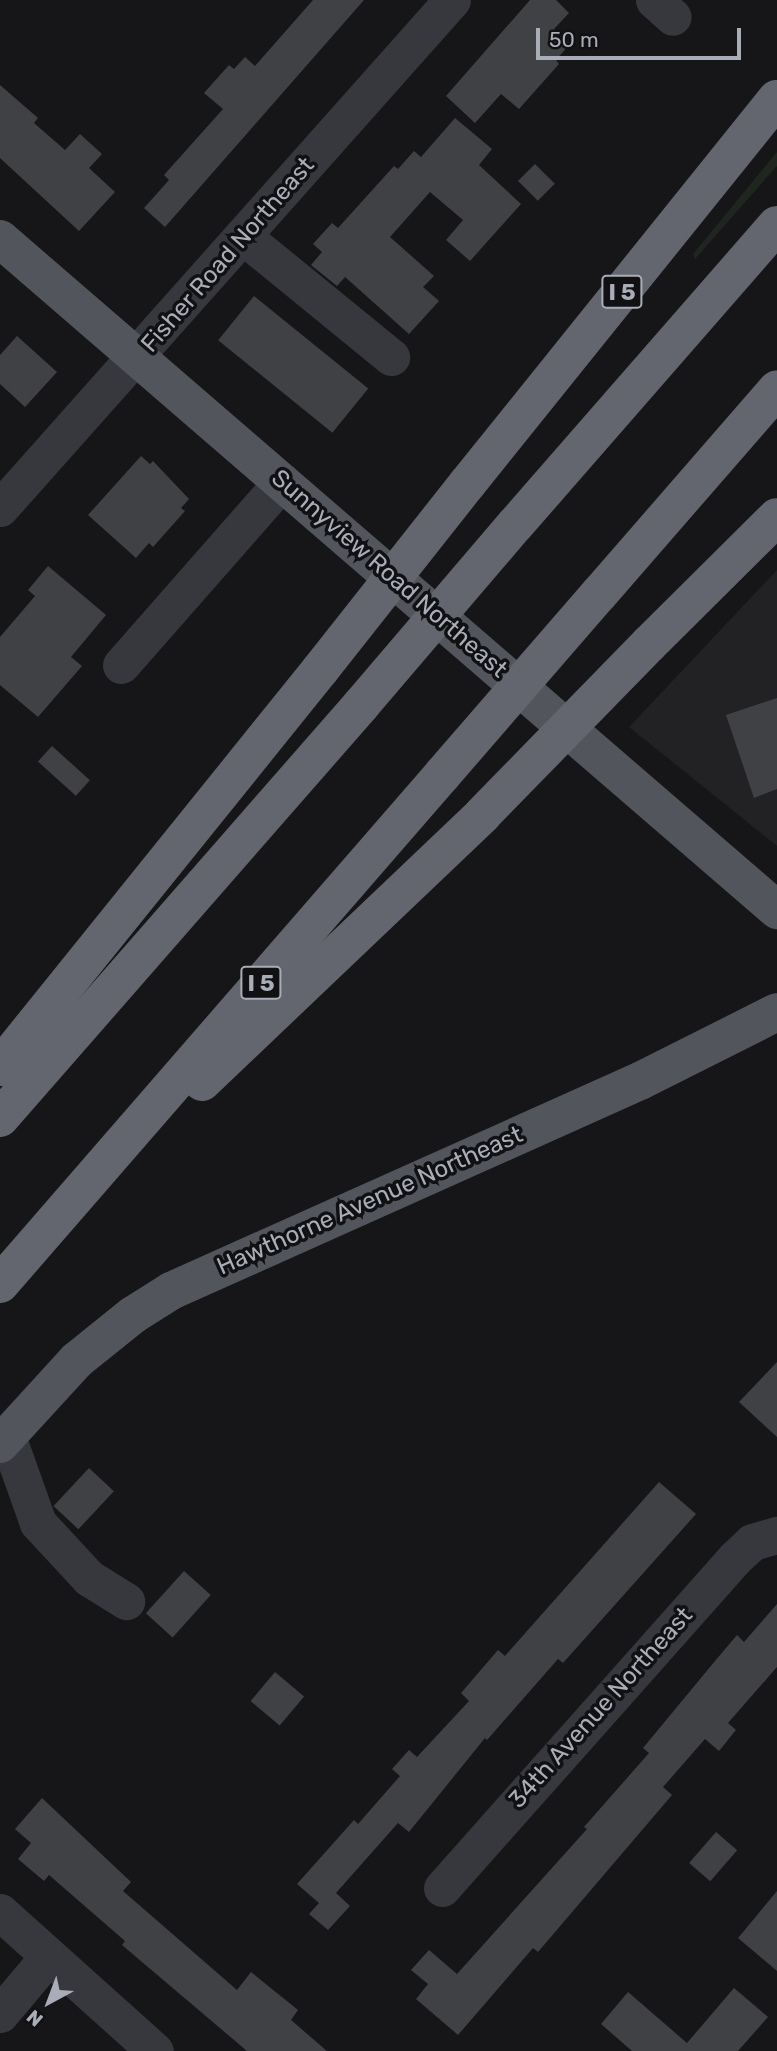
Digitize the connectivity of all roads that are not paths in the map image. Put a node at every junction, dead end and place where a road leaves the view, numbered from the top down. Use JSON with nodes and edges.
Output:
{"nodes":[{"id":1,"x":452,"y":0,"type":"edge"},
{"id":2,"x":777,"y":99,"type":"edge"},
{"id":3,"x":777,"y":225,"type":"edge"},
{"id":4,"x":244,"y":237,"type":"junction"},
{"id":5,"x":0,"y":239,"type":"edge"},
{"id":6,"x":391,"y":357,"type":"dead end"},
{"id":7,"x":138,"y":358,"type":"junction"},
{"id":8,"x":777,"y":389,"type":"edge"},
{"id":9,"x":282,"y":482,"type":"junction"},
{"id":10,"x":0,"y":508,"type":"edge"},
{"id":11,"x":777,"y":516,"type":"edge"},
{"id":12,"x":121,"y":665,"type":"dead end"},
{"id":13,"x":777,"y":910,"type":"edge"},
{"id":14,"x":777,"y":1012,"type":"edge"},
{"id":15,"x":0,"y":1067,"type":"edge"},
{"id":16,"x":0,"y":1118,"type":"edge"},
{"id":17,"x":80,"y":1191,"type":"junction"},
{"id":18,"x":0,"y":1283,"type":"edge"},
{"id":19,"x":4,"y":1440,"type":"edge"},
{"id":20,"x":772,"y":1535,"type":"edge"},
{"id":21,"x":126,"y":1601,"type":"dead end"},
{"id":22,"x":442,"y":1888,"type":"dead end"},
{"id":23,"x":0,"y":1912,"type":"edge"},
{"id":24,"x":47,"y":1958,"type":"junction"},
{"id":25,"x":0,"y":2014,"type":"edge"},
{"id":26,"x":155,"y":2051,"type":"edge"}],
"edges":[{"from":1,"to":4,"type":"street","name":"Fisher Road Northeast"},
{"from":2,"to":15,"type":"highway","number":"I 5","bridge":true},
{"from":3,"to":16,"type":"highway","bridge":true},
{"from":4,"to":6,"type":"street"},
{"from":4,"to":7,"type":"street","name":"Fisher Road Northeast"},
{"from":5,"to":7,"type":"main road","name":"Sunnyview Road Northeast"},
{"from":7,"to":9,"type":"main road","name":"Sunnyview Road Northeast"},
{"from":7,"to":10,"type":"street","name":"Fisher Road Northeast"},
{"from":8,"to":17,"type":"highway","number":"I 5","bridge":true},
{"from":9,"to":12,"type":"street"},
{"from":9,"to":13,"type":"main road","name":"Sunnyview Road Northeast"},
{"from":11,"to":17,"type":"highway","bridge":true},
{"from":14,"to":19,"type":"main road","name":"Hawthorne Avenue Northeast"},
{"from":17,"to":18,"type":"highway","number":"I 5"},
{"from":19,"to":21,"type":"street"},
{"from":20,"to":22,"type":"street","name":"34th Avenue Northeast"},
{"from":23,"to":24,"type":"street"},
{"from":24,"to":25,"type":"street"},
{"from":24,"to":26,"type":"street"}]}
